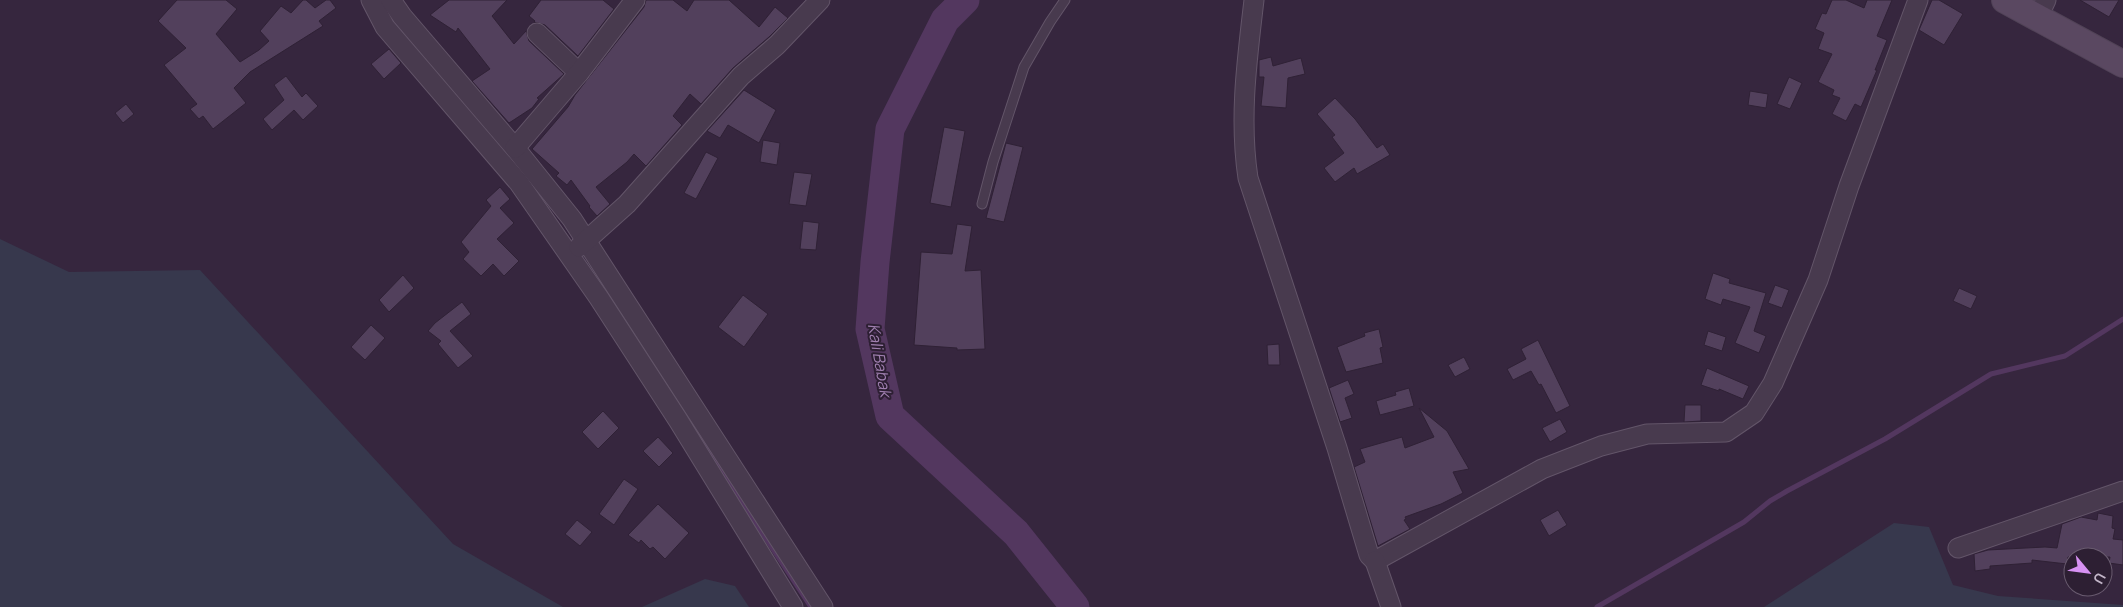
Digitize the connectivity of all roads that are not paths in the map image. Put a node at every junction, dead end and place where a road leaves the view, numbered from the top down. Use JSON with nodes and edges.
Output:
{"nodes":[{"id":1,"x":635,"y":0,"type":"edge"},
{"id":2,"x":820,"y":0,"type":"edge"},
{"id":3,"x":1065,"y":0,"type":"edge"},
{"id":4,"x":1254,"y":0,"type":"edge"},
{"id":5,"x":1918,"y":0,"type":"edge"},
{"id":6,"x":2005,"y":0,"type":"edge"},
{"id":7,"x":382,"y":3,"type":"edge"},
{"id":8,"x":2042,"y":9,"type":"edge"},
{"id":9,"x":537,"y":33,"type":"dead end"},
{"id":10,"x":2123,"y":64,"type":"edge"},
{"id":11,"x":580,"y":73,"type":"junction"},
{"id":12,"x":515,"y":148,"type":"junction"},
{"id":13,"x":982,"y":204,"type":"dead end"},
{"id":14,"x":578,"y":248,"type":"junction"},
{"id":15,"x":717,"y":462,"type":"junction"},
{"id":16,"x":2123,"y":491,"type":"edge"},
{"id":17,"x":1958,"y":548,"type":"dead end"},
{"id":18,"x":1375,"y":561,"type":"junction"},
{"id":19,"x":792,"y":607,"type":"edge"},
{"id":20,"x":823,"y":607,"type":"edge"},
{"id":21,"x":1391,"y":607,"type":"edge"}],
"edges":[{"from":1,"to":11,"type":"street"},
{"from":2,"to":14,"type":"street"},
{"from":3,"to":13,"type":"lane"},
{"from":4,"to":18,"type":"street"},
{"from":5,"to":18,"type":"street"},
{"from":6,"to":8,"type":"street"},
{"from":7,"to":12,"type":"street"},
{"from":7,"to":14,"type":"street"},
{"from":8,"to":10,"type":"street"},
{"from":9,"to":11,"type":"street"},
{"from":11,"to":12,"type":"street"},
{"from":12,"to":14,"type":"street"},
{"from":14,"to":15,"type":"street"},
{"from":15,"to":19,"type":"street"},
{"from":15,"to":20,"type":"street"},
{"from":16,"to":17,"type":"street"},
{"from":18,"to":21,"type":"street"}]}
